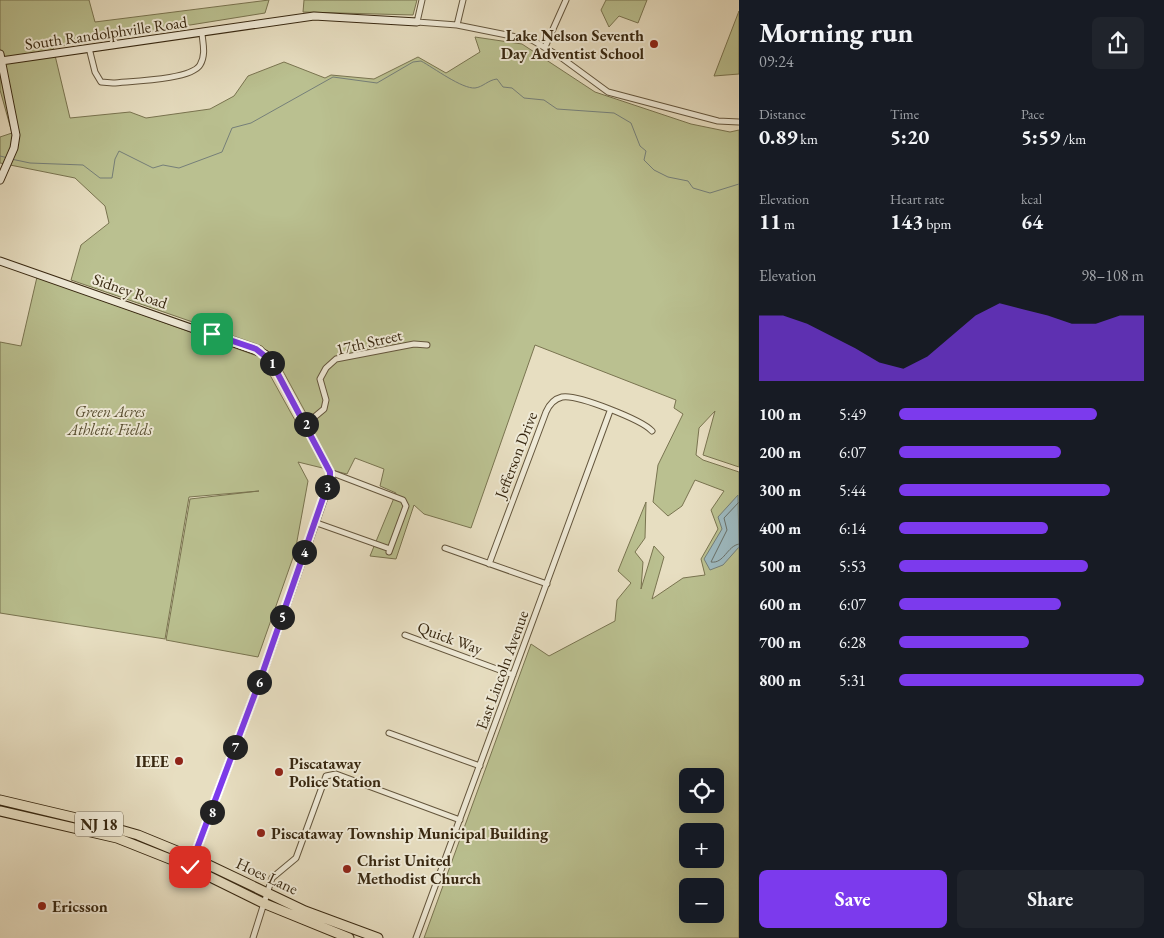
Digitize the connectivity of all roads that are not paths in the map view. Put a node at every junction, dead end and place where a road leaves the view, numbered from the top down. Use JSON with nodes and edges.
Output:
{"nodes":[{"id":1,"x":422,"y":0,"type":"edge"},
{"id":2,"x":463,"y":0,"type":"edge"},
{"id":3,"x":566,"y":0,"type":"edge"},
{"id":4,"x":417,"y":22,"type":"junction"},
{"id":5,"x":457,"y":25,"type":"junction"},
{"id":6,"x":202,"y":34,"type":"junction"},
{"id":7,"x":545,"y":47,"type":"junction"},
{"id":8,"x":89,"y":48,"type":"junction"},
{"id":9,"x":1,"y":57,"type":"edge"},
{"id":10,"x":739,"y":122,"type":"edge"},
{"id":11,"x":0,"y":180,"type":"edge"},
{"id":12,"x":0,"y":262,"type":"edge"},
{"id":13,"x":426,"y":345,"type":"dead end"},
{"id":14,"x":610,"y":410,"type":"junction"},
{"id":15,"x":306,"y":424,"type":"junction"},
{"id":16,"x":652,"y":431,"type":"dead end"},
{"id":17,"x":330,"y":472,"type":"junction"},
{"id":18,"x":314,"y":522,"type":"junction"},
{"id":19,"x":445,"y":548,"type":"dead end"},
{"id":20,"x":489,"y":564,"type":"junction"},
{"id":21,"x":547,"y":584,"type":"junction"},
{"id":22,"x":405,"y":634,"type":"dead end"},
{"id":23,"x":513,"y":675,"type":"junction"},
{"id":24,"x":389,"y":733,"type":"dead end"},
{"id":25,"x":480,"y":766,"type":"junction"},
{"id":26,"x":0,"y":800,"type":"edge"},
{"id":27,"x":0,"y":811,"type":"edge"},
{"id":28,"x":460,"y":820,"type":"junction"},
{"id":29,"x":192,"y":863,"type":"junction"},
{"id":30,"x":266,"y":892,"type":"junction"},
{"id":31,"x":263,"y":903,"type":"junction"},
{"id":32,"x":253,"y":938,"type":"edge"},
{"id":33,"x":349,"y":938,"type":"edge"},
{"id":34,"x":378,"y":938,"type":"edge"},
{"id":35,"x":416,"y":938,"type":"edge"}],
"edges":[{"from":1,"to":4,"type":"street"},
{"from":2,"to":5,"type":"street"},
{"from":3,"to":7,"type":"street"},
{"from":4,"to":5,"type":"street","name":"South Randolphville Road"},
{"from":4,"to":6,"type":"street","name":"South Randolphville Road"},
{"from":5,"to":7,"type":"street","name":"South Randolphville Road"},
{"from":6,"to":8,"type":"street","name":"South Randolphville Road"},
{"from":6,"to":8,"type":"street"},
{"from":7,"to":10,"type":"street","name":"South Randolphville Road"},
{"from":8,"to":9,"type":"street","name":"South Randolphville Road"},
{"from":9,"to":11,"type":"street"},
{"from":12,"to":15,"type":"street","name":"Sidney Road"},
{"from":13,"to":15,"type":"street","name":"17th Street"},
{"from":14,"to":16,"type":"street","name":"Jefferson Drive"},
{"from":14,"to":20,"type":"street","name":"Jefferson Drive"},
{"from":14,"to":21,"type":"street","name":"East Lincoln Avenue"},
{"from":15,"to":17,"type":"street","name":"Sidney Road"},
{"from":17,"to":18,"type":"street"},
{"from":17,"to":18,"type":"street"},
{"from":18,"to":29,"type":"street"},
{"from":19,"to":20,"type":"street"},
{"from":20,"to":21,"type":"street"},
{"from":21,"to":23,"type":"street","name":"East Lincoln Avenue"},
{"from":22,"to":23,"type":"street","name":"Quick Way"},
{"from":23,"to":25,"type":"street","name":"East Lincoln Avenue"},
{"from":24,"to":25,"type":"street"},
{"from":25,"to":28,"type":"street","name":"East Lincoln Avenue"},
{"from":26,"to":29,"type":"highway","name":"Hoes Lane","number":"NJ 18"},
{"from":27,"to":29,"type":"highway","name":"Hoes Lane","number":"NJ 18"},
{"from":28,"to":30,"type":"street"},
{"from":28,"to":35,"type":"street","name":"East Lincoln Avenue"},
{"from":29,"to":30,"type":"highway","name":"Hoes Lane","number":"NJ 18"},
{"from":29,"to":31,"type":"highway","name":"Hoes Lane","number":"NJ 18"},
{"from":30,"to":31,"type":"street"},
{"from":30,"to":34,"type":"highway","name":"Hoes Lane","number":"NJ 18"},
{"from":31,"to":32,"type":"street"},
{"from":31,"to":33,"type":"highway","name":"Hoes Lane","number":"NJ 18"}]}
